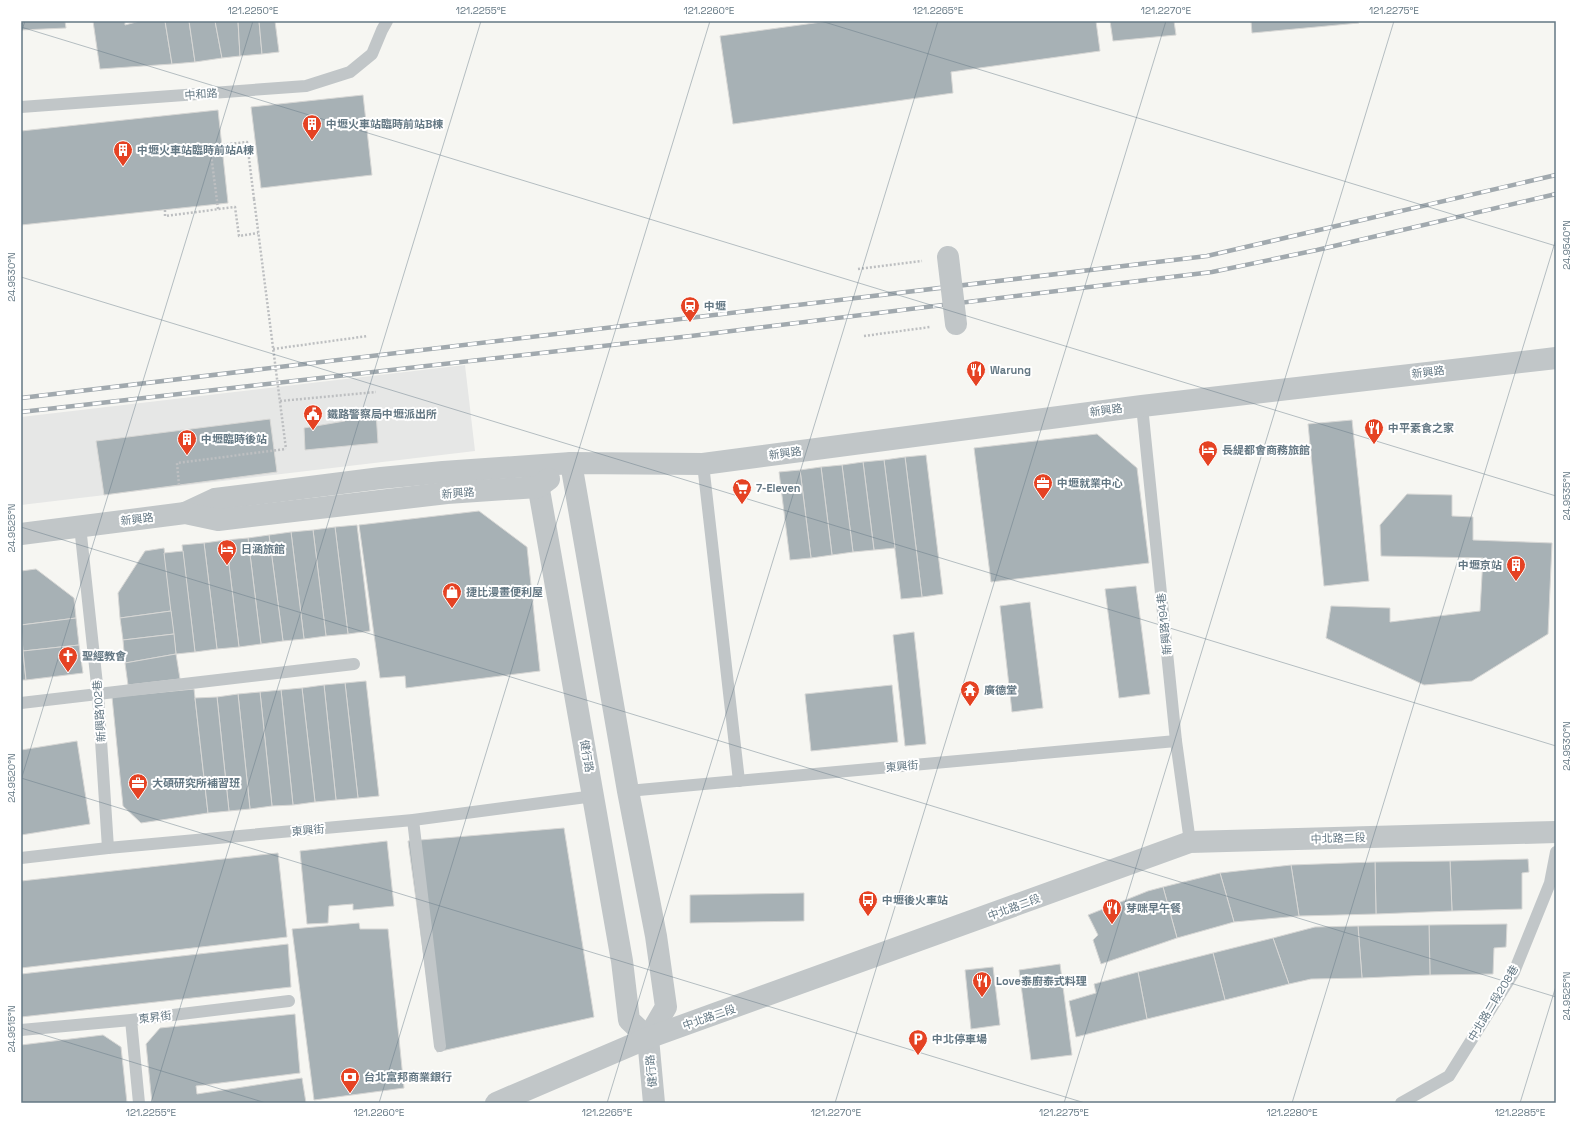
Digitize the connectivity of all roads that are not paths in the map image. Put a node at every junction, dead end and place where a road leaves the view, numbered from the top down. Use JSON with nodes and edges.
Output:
{"nodes":[{"id":1,"x":387,"y":21,"type":"edge"},
{"id":2,"x":21,"y":107,"type":"edge"},
{"id":3,"x":948,"y":257,"type":"road end"},
{"id":4,"x":956,"y":324,"type":"road end"},
{"id":5,"x":1556,"y":358,"type":"edge"},
{"id":6,"x":1142,"y":406,"type":"junction"},
{"id":7,"x":571,"y":463,"type":"junction"},
{"id":8,"x":704,"y":464,"type":"junction"},
{"id":9,"x":536,"y":477,"type":"junction"},
{"id":10,"x":185,"y":513,"type":"junction"},
{"id":11,"x":80,"y":526,"type":"junction"},
{"id":12,"x":21,"y":534,"type":"edge"},
{"id":13,"x":354,"y":664,"type":"dead end"},
{"id":14,"x":98,"y":694,"type":"junction"},
{"id":15,"x":21,"y":704,"type":"edge"},
{"id":16,"x":1176,"y":741,"type":"junction"},
{"id":17,"x":739,"y":781,"type":"junction"},
{"id":18,"x":628,"y":791,"type":"junction"},
{"id":19,"x":594,"y":796,"type":"junction"},
{"id":20,"x":413,"y":820,"type":"junction"},
{"id":21,"x":1556,"y":832,"type":"edge"},
{"id":22,"x":1190,"y":842,"type":"junction"},
{"id":23,"x":108,"y":848,"type":"junction"},
{"id":24,"x":1556,"y":852,"type":"edge"},
{"id":25,"x":21,"y":858,"type":"edge"},
{"id":26,"x":289,"y":1001,"type":"dead end"},
{"id":27,"x":131,"y":1020,"type":"junction"},
{"id":28,"x":21,"y":1030,"type":"edge"},
{"id":29,"x":648,"y":1038,"type":"junction"},
{"id":30,"x":440,"y":1046,"type":"dead end"},
{"id":31,"x":139,"y":1103,"type":"edge"},
{"id":32,"x":496,"y":1103,"type":"edge"},
{"id":33,"x":654,"y":1103,"type":"edge"},
{"id":34,"x":1401,"y":1103,"type":"edge"}],
"edges":[{"from":1,"to":2,"type":"lane","name":"中和路"},
{"from":3,"to":4,"type":"street","bridge":true},
{"from":5,"to":6,"type":"street","name":"新興路"},
{"from":6,"to":8,"type":"street","name":"新興路"},
{"from":6,"to":16,"type":"lane","name":"新興路194巷"},
{"from":7,"to":8,"type":"street","name":"新興路"},
{"from":7,"to":9,"type":"street","name":"新興路"},
{"from":7,"to":18,"type":"street","name":"健行路"},
{"from":8,"to":17,"type":"lane"},
{"from":9,"to":10,"type":"street","name":"新興路"},
{"from":9,"to":10,"type":"street"},
{"from":9,"to":19,"type":"street","name":"健行路"},
{"from":10,"to":11,"type":"street","name":"新興路"},
{"from":11,"to":12,"type":"street","name":"新興路"},
{"from":11,"to":14,"type":"lane","name":"新興路102巷"},
{"from":13,"to":14,"type":"lane"},
{"from":14,"to":15,"type":"lane"},
{"from":14,"to":23,"type":"lane","name":"新興路102巷"},
{"from":16,"to":17,"type":"lane","name":"東興街"},
{"from":16,"to":22,"type":"lane","name":"新興路194巷"},
{"from":17,"to":18,"type":"lane","name":"東興街"},
{"from":18,"to":29,"type":"street","name":"健行路"},
{"from":19,"to":20,"type":"lane","name":"東興街"},
{"from":19,"to":29,"type":"street","name":"健行路"},
{"from":20,"to":23,"type":"lane","name":"東興街"},
{"from":20,"to":30,"type":"lane"},
{"from":21,"to":22,"type":"street","name":"中北路二段"},
{"from":22,"to":29,"type":"street","name":"中北路二段"},
{"from":23,"to":25,"type":"lane","name":"東興街"},
{"from":24,"to":34,"type":"lane","name":"中北路二段208巷"},
{"from":26,"to":27,"type":"lane","name":"東昇街"},
{"from":27,"to":28,"type":"lane","name":"東昇街"},
{"from":27,"to":31,"type":"lane"},
{"from":29,"to":32,"type":"street","name":"中北路二段"},
{"from":29,"to":33,"type":"street","name":"健行路"}]}
